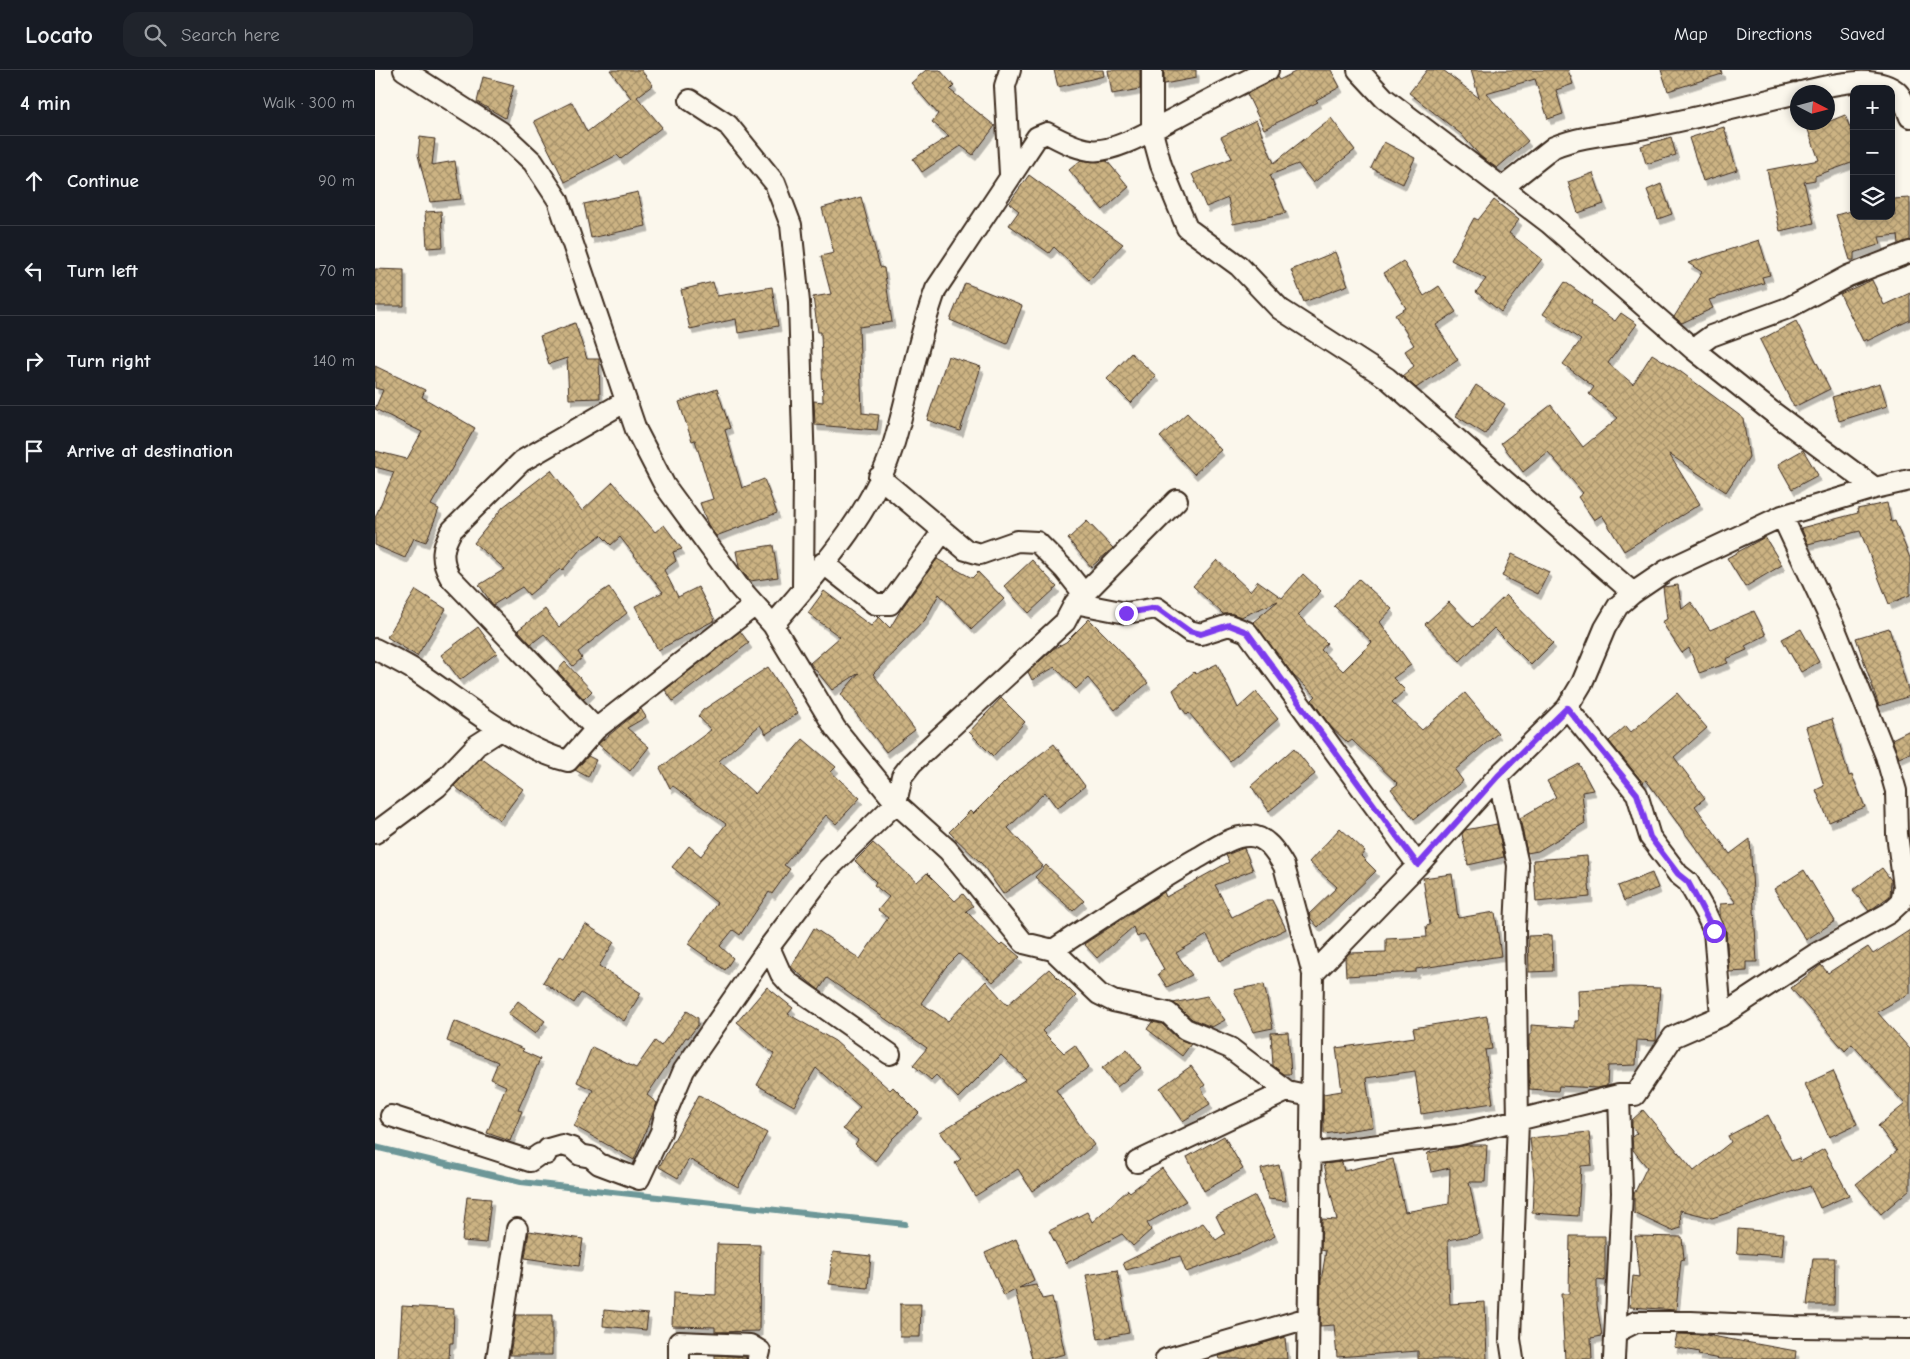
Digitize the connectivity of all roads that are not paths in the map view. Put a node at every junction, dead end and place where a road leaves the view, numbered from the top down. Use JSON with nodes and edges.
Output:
{"nodes":[{"id":1,"x":404,"y":70,"type":"edge"},
{"id":2,"x":1010,"y":70,"type":"edge"},
{"id":3,"x":1152,"y":70,"type":"edge"},
{"id":4,"x":1268,"y":70,"type":"edge"},
{"id":5,"x":1357,"y":70,"type":"edge"},
{"id":6,"x":1835,"y":85,"type":"edge"},
{"id":7,"x":1790,"y":95,"type":"edge"},
{"id":8,"x":690,"y":100,"type":"dead end"},
{"id":9,"x":1910,"y":117,"type":"edge"},
{"id":10,"x":1152,"y":132,"type":"junction"},
{"id":11,"x":1010,"y":174,"type":"junction"},
{"id":12,"x":1502,"y":188,"type":"junction"},
{"id":13,"x":1910,"y":252,"type":"edge"},
{"id":14,"x":1693,"y":349,"type":"junction"},
{"id":15,"x":626,"y":401,"type":"junction"},
{"id":16,"x":879,"y":477,"type":"junction"},
{"id":17,"x":1909,"y":482,"type":"edge"},
{"id":18,"x":1875,"y":488,"type":"junction"},
{"id":19,"x":1177,"y":500,"type":"dead end"},
{"id":20,"x":1783,"y":516,"type":"junction"},
{"id":21,"x":943,"y":531,"type":"junction"},
{"id":22,"x":823,"y":563,"type":"junction"},
{"id":23,"x":803,"y":590,"type":"junction"},
{"id":24,"x":1633,"y":593,"type":"junction"},
{"id":25,"x":1080,"y":598,"type":"junction"},
{"id":26,"x":755,"y":605,"type":"junction"},
{"id":27,"x":773,"y":625,"type":"junction"},
{"id":28,"x":375,"y":649,"type":"edge"},
{"id":29,"x":1567,"y":708,"type":"junction"},
{"id":30,"x":595,"y":728,"type":"junction"},
{"id":31,"x":502,"y":729,"type":"junction"},
{"id":32,"x":1498,"y":776,"type":"junction"},
{"id":33,"x":896,"y":803,"type":"junction"},
{"id":34,"x":375,"y":833,"type":"edge"},
{"id":35,"x":1418,"y":865,"type":"junction"},
{"id":36,"x":769,"y":947,"type":"junction"},
{"id":37,"x":1053,"y":950,"type":"junction"},
{"id":38,"x":1313,"y":974,"type":"junction"},
{"id":39,"x":1721,"y":1016,"type":"junction"},
{"id":40,"x":890,"y":1054,"type":"dead end"},
{"id":41,"x":1287,"y":1091,"type":"junction"},
{"id":42,"x":1619,"y":1095,"type":"junction"},
{"id":43,"x":1310,"y":1096,"type":"junction"},
{"id":44,"x":391,"y":1116,"type":"dead end"},
{"id":45,"x":1518,"y":1121,"type":"junction"},
{"id":46,"x":1309,"y":1154,"type":"junction"},
{"id":47,"x":1137,"y":1162,"type":"dead end"},
{"id":48,"x":517,"y":1229,"type":"dead end"},
{"id":49,"x":1308,"y":1318,"type":"junction"},
{"id":50,"x":1910,"y":1328,"type":"edge"},
{"id":51,"x":1616,"y":1332,"type":"junction"},
{"id":52,"x":497,"y":1359,"type":"edge"},
{"id":53,"x":679,"y":1359,"type":"edge"},
{"id":54,"x":758,"y":1359,"type":"edge"},
{"id":55,"x":1166,"y":1359,"type":"edge"},
{"id":56,"x":1308,"y":1359,"type":"edge"},
{"id":57,"x":1513,"y":1359,"type":"edge"},
{"id":58,"x":1614,"y":1359,"type":"edge"}],
"edges":[{"from":1,"to":15,"type":"street"},
{"from":2,"to":11,"type":"street"},
{"from":3,"to":10,"type":"street"},
{"from":4,"to":10,"type":"street"},
{"from":5,"to":12,"type":"street"},
{"from":6,"to":9,"type":"street"},
{"from":7,"to":12,"type":"street"},
{"from":8,"to":23,"type":"street"},
{"from":10,"to":11,"type":"street"},
{"from":10,"to":24,"type":"street"},
{"from":11,"to":16,"type":"street"},
{"from":12,"to":14,"type":"street"},
{"from":13,"to":14,"type":"street"},
{"from":14,"to":18,"type":"street"},
{"from":15,"to":26,"type":"street"},
{"from":15,"to":30,"type":"street"},
{"from":16,"to":21,"type":"street"},
{"from":16,"to":22,"type":"street"},
{"from":17,"to":18,"type":"street"},
{"from":18,"to":20,"type":"street"},
{"from":19,"to":25,"type":"street"},
{"from":20,"to":24,"type":"street"},
{"from":20,"to":39,"type":"street"},
{"from":21,"to":22,"type":"street"},
{"from":21,"to":25,"type":"street"},
{"from":22,"to":23,"type":"street"},
{"from":23,"to":27,"type":"street"},
{"from":24,"to":29,"type":"street"},
{"from":25,"to":33,"type":"street"},
{"from":25,"to":35,"type":"street"},
{"from":26,"to":27,"type":"street"},
{"from":26,"to":30,"type":"street"},
{"from":27,"to":33,"type":"street"},
{"from":28,"to":31,"type":"street"},
{"from":29,"to":32,"type":"street"},
{"from":29,"to":39,"type":"street"},
{"from":30,"to":31,"type":"street"},
{"from":31,"to":34,"type":"street"},
{"from":32,"to":35,"type":"street"},
{"from":32,"to":45,"type":"street"},
{"from":33,"to":36,"type":"street"},
{"from":33,"to":37,"type":"street"},
{"from":35,"to":38,"type":"street"},
{"from":36,"to":40,"type":"street"},
{"from":36,"to":44,"type":"street"},
{"from":37,"to":38,"type":"street"},
{"from":37,"to":41,"type":"street"},
{"from":38,"to":43,"type":"street"},
{"from":39,"to":42,"type":"street"},
{"from":41,"to":43,"type":"street"},
{"from":41,"to":47,"type":"street"},
{"from":42,"to":45,"type":"street"},
{"from":42,"to":51,"type":"street"},
{"from":43,"to":46,"type":"street"},
{"from":45,"to":46,"type":"street"},
{"from":45,"to":57,"type":"street"},
{"from":46,"to":49,"type":"street"},
{"from":48,"to":52,"type":"street"},
{"from":49,"to":55,"type":"street"},
{"from":49,"to":56,"type":"street"},
{"from":50,"to":51,"type":"street"},
{"from":51,"to":58,"type":"street"},
{"from":53,"to":54,"type":"street"}]}
